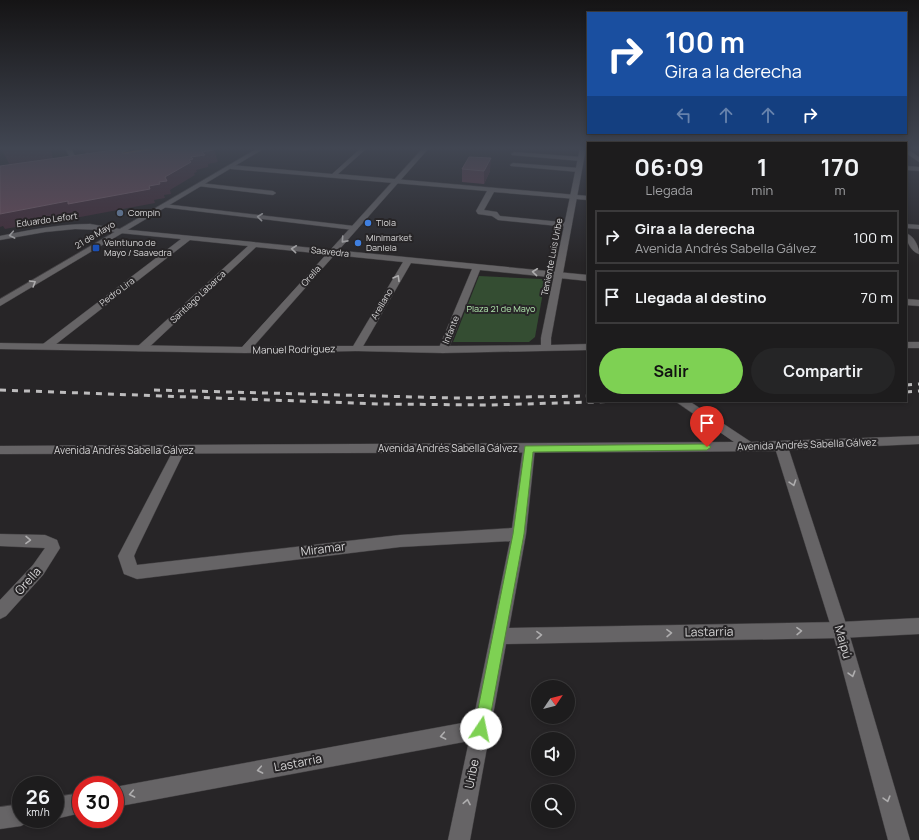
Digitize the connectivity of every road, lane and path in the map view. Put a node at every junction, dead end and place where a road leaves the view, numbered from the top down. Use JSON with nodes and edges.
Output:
{"nodes":[{"id":1,"x":196,"y":187,"type":"edge"},
{"id":2,"x":220,"y":187,"type":"edge"},
{"id":3,"x":390,"y":187,"type":"edge"},
{"id":4,"x":462,"y":187,"type":"edge"},
{"id":5,"x":576,"y":187,"type":"edge"},
{"id":6,"x":492,"y":190,"type":"junction"},
{"id":7,"x":273,"y":193,"type":"dead end"},
{"id":8,"x":574,"y":197,"type":"junction"},
{"id":9,"x":587,"y":198,"type":"edge"},
{"id":10,"x":164,"y":206,"type":"junction"},
{"id":11,"x":568,"y":225,"type":"junction"},
{"id":12,"x":907,"y":226,"type":"edge"},
{"id":13,"x":919,"y":227,"type":"edge"},
{"id":14,"x":354,"y":228,"type":"junction"},
{"id":15,"x":120,"y":231,"type":"junction"},
{"id":16,"x":907,"y":236,"type":"edge"},
{"id":17,"x":0,"y":238,"type":"edge"},
{"id":18,"x":188,"y":238,"type":"junction"},
{"id":19,"x":254,"y":245,"type":"junction"},
{"id":20,"x":332,"y":252,"type":"junction"},
{"id":21,"x":919,"y":252,"type":"edge"},
{"id":22,"x":408,"y":260,"type":"junction"},
{"id":23,"x":477,"y":266,"type":"junction"},
{"id":24,"x":558,"y":275,"type":"junction"},
{"id":25,"x":587,"y":278,"type":"edge"},
{"id":26,"x":907,"y":302,"type":"edge"},
{"id":27,"x":0,"y":303,"type":"edge"},
{"id":28,"x":919,"y":303,"type":"edge"},
{"id":29,"x":907,"y":345,"type":"edge"},
{"id":30,"x":919,"y":345,"type":"edge"},
{"id":31,"x":0,"y":346,"type":"edge"},
{"id":32,"x":47,"y":346,"type":"junction"},
{"id":33,"x":546,"y":347,"type":"junction"},
{"id":34,"x":587,"y":347,"type":"edge"},
{"id":35,"x":357,"y":348,"type":"junction"},
{"id":36,"x":141,"y":349,"type":"junction"},
{"id":37,"x":245,"y":350,"type":"junction"},
{"id":38,"x":443,"y":350,"type":"junction"},
{"id":39,"x":683,"y":402,"type":"edge"},
{"id":40,"x":919,"y":440,"type":"edge"},
{"id":41,"x":748,"y":446,"type":"junction"},
{"id":42,"x":781,"y":446,"type":"junction"},
{"id":43,"x":529,"y":448,"type":"junction"},
{"id":44,"x":0,"y":450,"type":"edge"},
{"id":45,"x":179,"y":450,"type":"junction"},
{"id":46,"x":519,"y":534,"type":"junction"},
{"id":47,"x":0,"y":540,"type":"edge"},
{"id":48,"x":0,"y":611,"type":"edge"},
{"id":49,"x":919,"y":626,"type":"edge"},
{"id":50,"x":840,"y":630,"type":"junction"},
{"id":51,"x":500,"y":636,"type":"junction"},
{"id":52,"x":481,"y":729,"type":"junction"},
{"id":53,"x":124,"y":795,"type":"edge"},
{"id":54,"x":12,"y":816,"type":"edge"},
{"id":55,"x":0,"y":818,"type":"edge"},
{"id":56,"x":459,"y":840,"type":"edge"},
{"id":57,"x":899,"y":840,"type":"edge"}],
"edges":[{"from":1,"to":10,"type":"street","name":"21 de Mayo"},
{"from":2,"to":7,"type":"street"},
{"from":3,"to":14,"type":"street","name":"Orella"},
{"from":4,"to":6,"type":"street"},
{"from":5,"to":8,"type":"street","name":"Teniente Luis Uribe"},
{"from":6,"to":8,"type":"street"},
{"from":6,"to":11,"type":"street"},
{"from":8,"to":9,"type":"street"},
{"from":8,"to":11,"type":"street","name":"Teniente Luis Uribe"},
{"from":14,"to":10,"type":"street","one_way":true},
{"from":10,"to":15,"type":"street","name":"21 de Mayo"},
{"from":11,"to":24,"type":"street","name":"Teniente Luis Uribe"},
{"from":12,"to":13,"type":"street"},
{"from":14,"to":20,"type":"street","name":"Orella","one_way":true},
{"from":15,"to":17,"type":"street","name":"Eduardo Lefort","one_way":true},
{"from":15,"to":18,"type":"street","name":"Saavedra"},
{"from":27,"to":15,"type":"street","name":"21 de Mayo","one_way":true},
{"from":16,"to":21,"type":"street"},
{"from":18,"to":19,"type":"street","name":"Saavedra"},
{"from":18,"to":32,"type":"street","name":"Pedro Lira"},
{"from":20,"to":19,"type":"street","name":"Saavedra","one_way":true},
{"from":19,"to":36,"type":"street","name":"Santiago Labarca"},
{"from":20,"to":22,"type":"street","name":"Saavedra"},
{"from":20,"to":37,"type":"street","name":"Orella"},
{"from":22,"to":23,"type":"street","name":"Saavedra"},
{"from":35,"to":22,"type":"street","name":"Arellano","one_way":true},
{"from":24,"to":23,"type":"street","name":"Saavedra","one_way":true},
{"from":23,"to":38,"type":"street","name":"Infante"},
{"from":24,"to":25,"type":"street","name":"Saavedra"},
{"from":24,"to":33,"type":"street","name":"Teniente Luis Uribe"},
{"from":26,"to":28,"type":"street"},
{"from":29,"to":30,"type":"street"},
{"from":31,"to":32,"type":"street","name":"Manuel Rodríguez"},
{"from":32,"to":36,"type":"street","name":"Manuel Rodríguez"},
{"from":33,"to":34,"type":"street","name":"Manuel Rodríguez"},
{"from":33,"to":38,"type":"street","name":"Manuel Rodríguez"},
{"from":35,"to":37,"type":"street","name":"Manuel Rodríguez"},
{"from":35,"to":38,"type":"street","name":"Manuel Rodríguez"},
{"from":36,"to":37,"type":"street","name":"Manuel Rodríguez"},
{"from":39,"to":41,"type":"street"},
{"from":40,"to":42,"type":"street","name":"Avenida Andrés Sabella Gálvez"},
{"from":41,"to":42,"type":"street","name":"Avenida Andrés Sabella Gálvez"},
{"from":41,"to":43,"type":"street","name":"Avenida Andrés Sabella Gálvez"},
{"from":42,"to":50,"type":"street","name":"Maipú","one_way":true},
{"from":43,"to":45,"type":"street","name":"Avenida Andrés Sabella Gálvez"},
{"from":43,"to":46,"type":"street","name":"Uribe"},
{"from":44,"to":45,"type":"street","name":"Avenida Andrés Sabella Gálvez"},
{"from":45,"to":46,"type":"street","name":"Miramar"},
{"from":46,"to":51,"type":"street","name":"Uribe"},
{"from":47,"to":48,"type":"street","name":"Orella","one_way":true},
{"from":49,"to":50,"type":"street","name":"Lastarria"},
{"from":51,"to":50,"type":"street","name":"Lastarria","one_way":true},
{"from":50,"to":57,"type":"street","name":"Maipú","one_way":true},
{"from":51,"to":52,"type":"street","name":"Uribe"},
{"from":52,"to":53,"type":"street","name":"Lastarria","one_way":true},
{"from":56,"to":52,"type":"street","name":"Uribe","one_way":true},
{"from":54,"to":55,"type":"street"}]}
